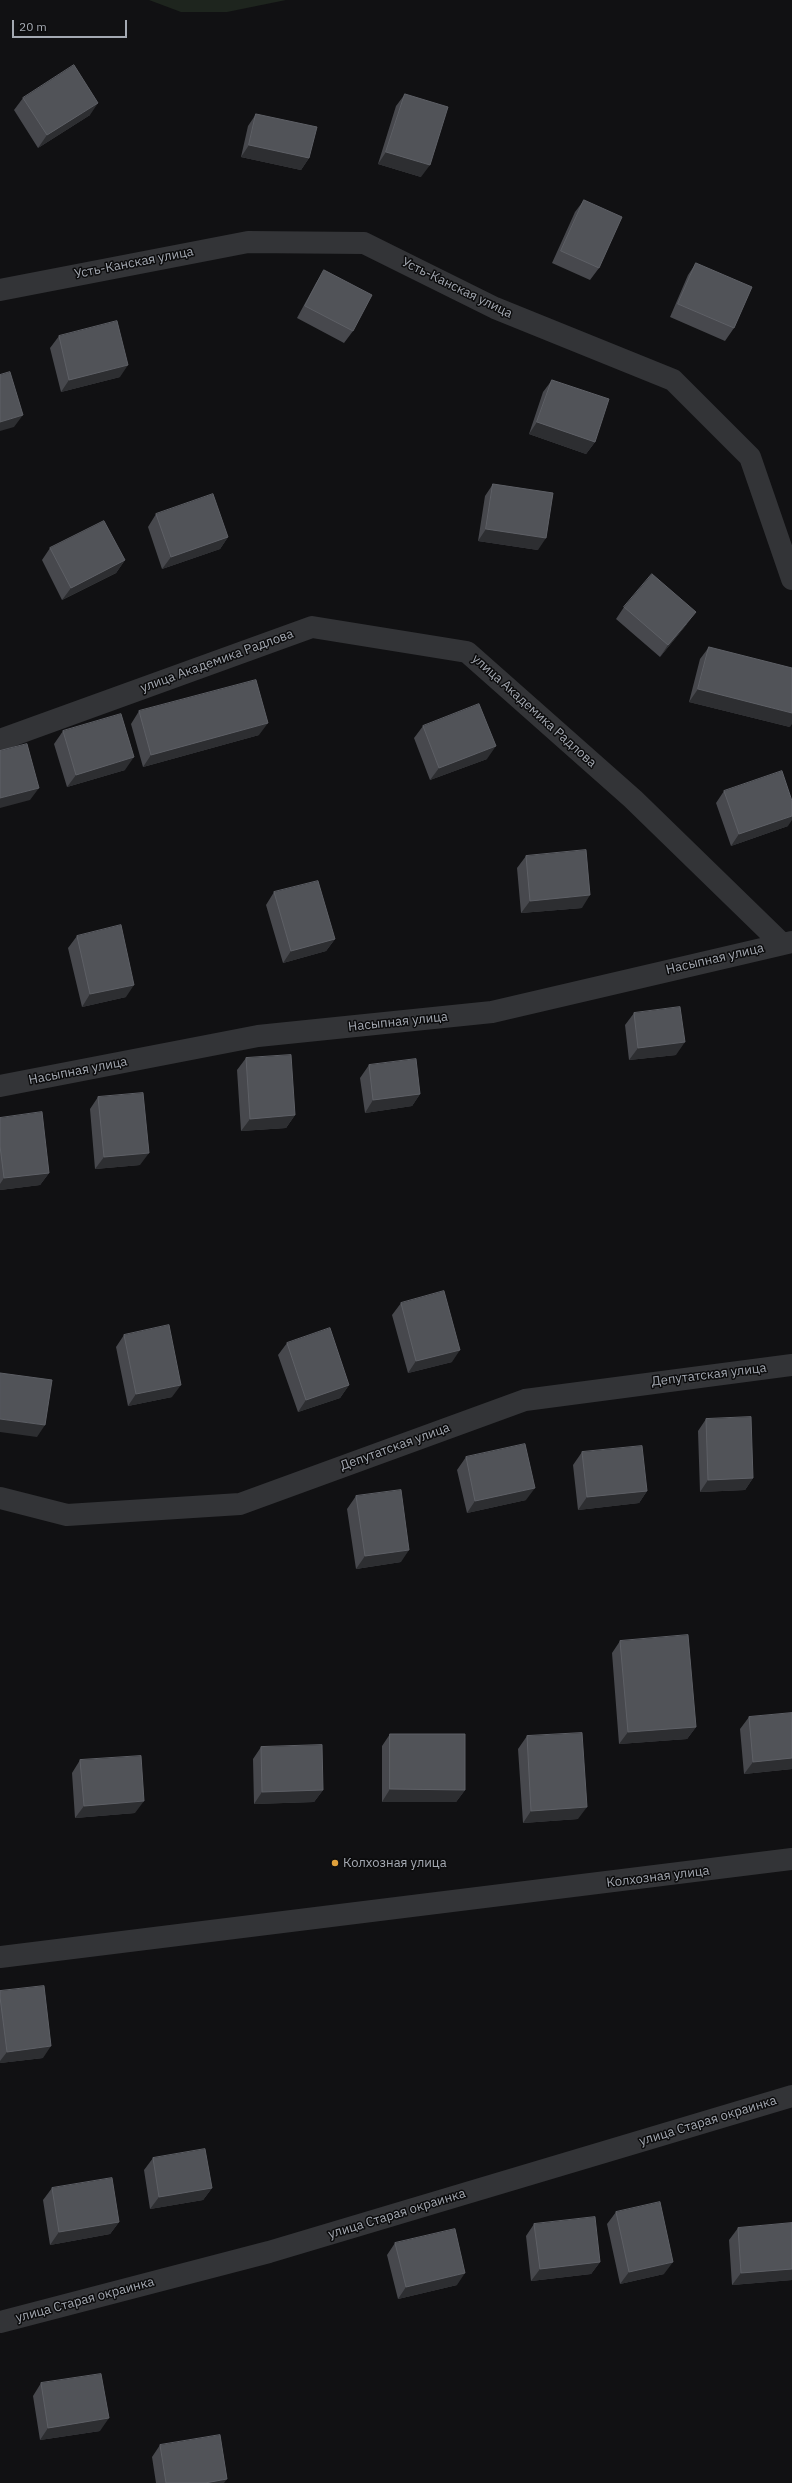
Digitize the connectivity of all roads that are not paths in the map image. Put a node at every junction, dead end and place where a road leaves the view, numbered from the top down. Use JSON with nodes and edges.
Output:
{"nodes":[{"id":1,"x":0,"y":290,"type":"edge"},
{"id":2,"x":792,"y":579,"type":"edge"},
{"id":3,"x":0,"y":740,"type":"edge"},
{"id":4,"x":786,"y":943,"type":"edge"},
{"id":5,"x":0,"y":1086,"type":"edge"},
{"id":6,"x":792,"y":1365,"type":"edge"},
{"id":7,"x":0,"y":1498,"type":"edge"},
{"id":8,"x":792,"y":1859,"type":"edge"},
{"id":9,"x":0,"y":1957,"type":"edge"},
{"id":10,"x":792,"y":2096,"type":"edge"},
{"id":11,"x":0,"y":2322,"type":"edge"}],
"edges":[{"from":1,"to":2,"type":"street","name":"Усть-Канская улица"},
{"from":3,"to":4,"type":"street","name":"улица Академика Радлова"},
{"from":4,"to":5,"type":"street","name":"Насыпная улица"},
{"from":6,"to":7,"type":"street","name":"Депутатская улица"},
{"from":8,"to":9,"type":"street","name":"Колхозная улица"},
{"from":10,"to":11,"type":"street","name":"улица Старая окраинка"}]}
